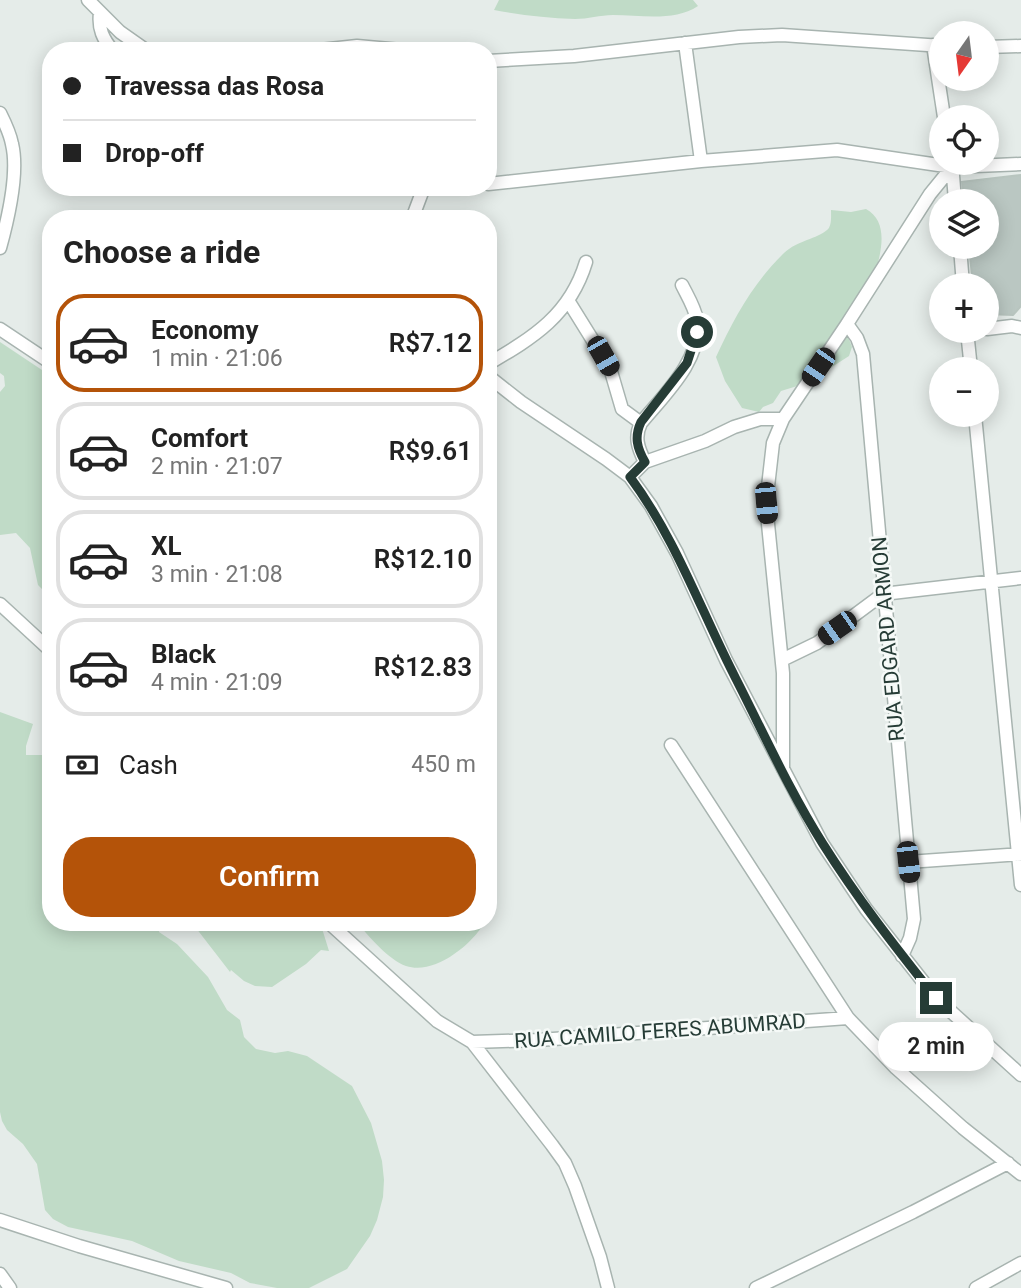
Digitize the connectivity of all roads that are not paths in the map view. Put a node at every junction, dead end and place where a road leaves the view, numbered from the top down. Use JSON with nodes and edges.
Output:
{"nodes":[{"id":1,"x":88,"y":0,"type":"edge"},
{"id":2,"x":100,"y":13,"type":"junction"},
{"id":3,"x":107,"y":42,"type":"edge"},
{"id":4,"x":134,"y":42,"type":"edge"},
{"id":5,"x":685,"y":43,"type":"junction"},
{"id":6,"x":929,"y":44,"type":"edge"},
{"id":7,"x":1021,"y":46,"type":"edge"},
{"id":8,"x":999,"y":47,"type":"edge"},
{"id":9,"x":497,"y":60,"type":"edge"},
{"id":10,"x":0,"y":113,"type":"edge"},
{"id":11,"x":701,"y":161,"type":"junction"},
{"id":12,"x":929,"y":162,"type":"edge"},
{"id":13,"x":999,"y":164,"type":"edge"},
{"id":14,"x":1021,"y":164,"type":"edge"},
{"id":15,"x":944,"y":175,"type":"edge"},
{"id":16,"x":497,"y":183,"type":"edge"},
{"id":17,"x":0,"y":248,"type":"edge"},
{"id":18,"x":586,"y":262,"type":"dead end"},
{"id":19,"x":682,"y":285,"type":"dead end"},
{"id":20,"x":569,"y":302,"type":"junction"},
{"id":21,"x":847,"y":324,"type":"junction"},
{"id":22,"x":1018,"y":325,"type":"edge"},
{"id":23,"x":999,"y":327,"type":"edge"},
{"id":24,"x":0,"y":329,"type":"edge"},
{"id":25,"x":42,"y":357,"type":"edge"},
{"id":26,"x":497,"y":358,"type":"edge"},
{"id":27,"x":497,"y":383,"type":"edge"},
{"id":28,"x":783,"y":419,"type":"junction"},
{"id":29,"x":641,"y":422,"type":"junction"},
{"id":30,"x":976,"y":427,"type":"edge"},
{"id":31,"x":645,"y":462,"type":"junction"},
{"id":32,"x":630,"y":477,"type":"junction"},
{"id":33,"x":1021,"y":578,"type":"edge"},
{"id":34,"x":991,"y":581,"type":"junction"},
{"id":35,"x":883,"y":594,"type":"junction"},
{"id":36,"x":0,"y":604,"type":"edge"},
{"id":37,"x":42,"y":643,"type":"edge"},
{"id":38,"x":782,"y":660,"type":"junction"},
{"id":39,"x":671,"y":745,"type":"dead end"},
{"id":40,"x":783,"y":771,"type":"junction"},
{"id":41,"x":1020,"y":854,"type":"edge"},
{"id":42,"x":908,"y":862,"type":"junction"},
{"id":43,"x":1021,"y":885,"type":"edge"},
{"id":44,"x":338,"y":931,"type":"edge"},
{"id":45,"x":902,"y":956,"type":"junction"},
{"id":46,"x":848,"y":1018,"type":"junction"},
{"id":47,"x":472,"y":1042,"type":"junction"},
{"id":48,"x":1021,"y":1075,"type":"edge"},
{"id":49,"x":1008,"y":1163,"type":"junction"},
{"id":50,"x":1021,"y":1174,"type":"edge"},
{"id":51,"x":0,"y":1220,"type":"edge"},
{"id":52,"x":1021,"y":1263,"type":"edge"},
{"id":53,"x":0,"y":1274,"type":"edge"},
{"id":54,"x":756,"y":1287,"type":"edge"},
{"id":55,"x":10,"y":1288,"type":"edge"},
{"id":56,"x":226,"y":1288,"type":"edge"},
{"id":57,"x":608,"y":1288,"type":"edge"},
{"id":58,"x":976,"y":1288,"type":"edge"}],
"edges":[{"from":1,"to":2,"type":"street"},
{"from":2,"to":3,"type":"street"},
{"from":2,"to":4,"type":"street"},
{"from":5,"to":6,"type":"street"},
{"from":5,"to":9,"type":"street"},
{"from":5,"to":11,"type":"street"},
{"from":7,"to":8,"type":"street"},
{"from":10,"to":17,"type":"street"},
{"from":11,"to":12,"type":"street"},
{"from":11,"to":16,"type":"street"},
{"from":13,"to":14,"type":"street"},
{"from":15,"to":21,"type":"street"},
{"from":18,"to":20,"type":"street"},
{"from":19,"to":29,"type":"street"},
{"from":20,"to":26,"type":"street"},
{"from":20,"to":29,"type":"street"},
{"from":21,"to":28,"type":"street"},
{"from":21,"to":35,"type":"street","name":"RUA EDGARD ARMON"},
{"from":22,"to":23,"type":"street"},
{"from":24,"to":25,"type":"street"},
{"from":27,"to":32,"type":"street"},
{"from":28,"to":31,"type":"street"},
{"from":28,"to":38,"type":"street"},
{"from":29,"to":31,"type":"street"},
{"from":30,"to":34,"type":"street"},
{"from":31,"to":32,"type":"street"},
{"from":32,"to":40,"type":"street"},
{"from":33,"to":34,"type":"street"},
{"from":34,"to":35,"type":"street"},
{"from":34,"to":41,"type":"street"},
{"from":35,"to":38,"type":"street"},
{"from":35,"to":42,"type":"street","name":"RUA EDGARD ARMON"},
{"from":36,"to":37,"type":"street"},
{"from":38,"to":40,"type":"street"},
{"from":39,"to":46,"type":"street"},
{"from":40,"to":45,"type":"street"},
{"from":41,"to":42,"type":"street"},
{"from":41,"to":43,"type":"street"},
{"from":42,"to":45,"type":"street","name":"RUA EDGARD ARMON"},
{"from":44,"to":47,"type":"street"},
{"from":45,"to":48,"type":"street"},
{"from":46,"to":47,"type":"street","name":"RUA CAMILO FERES ABUMRAD"},
{"from":46,"to":49,"type":"street"},
{"from":47,"to":57,"type":"street"},
{"from":49,"to":50,"type":"street"},
{"from":49,"to":54,"type":"street"},
{"from":51,"to":56,"type":"street"},
{"from":52,"to":58,"type":"street"},
{"from":53,"to":55,"type":"street"}]}
